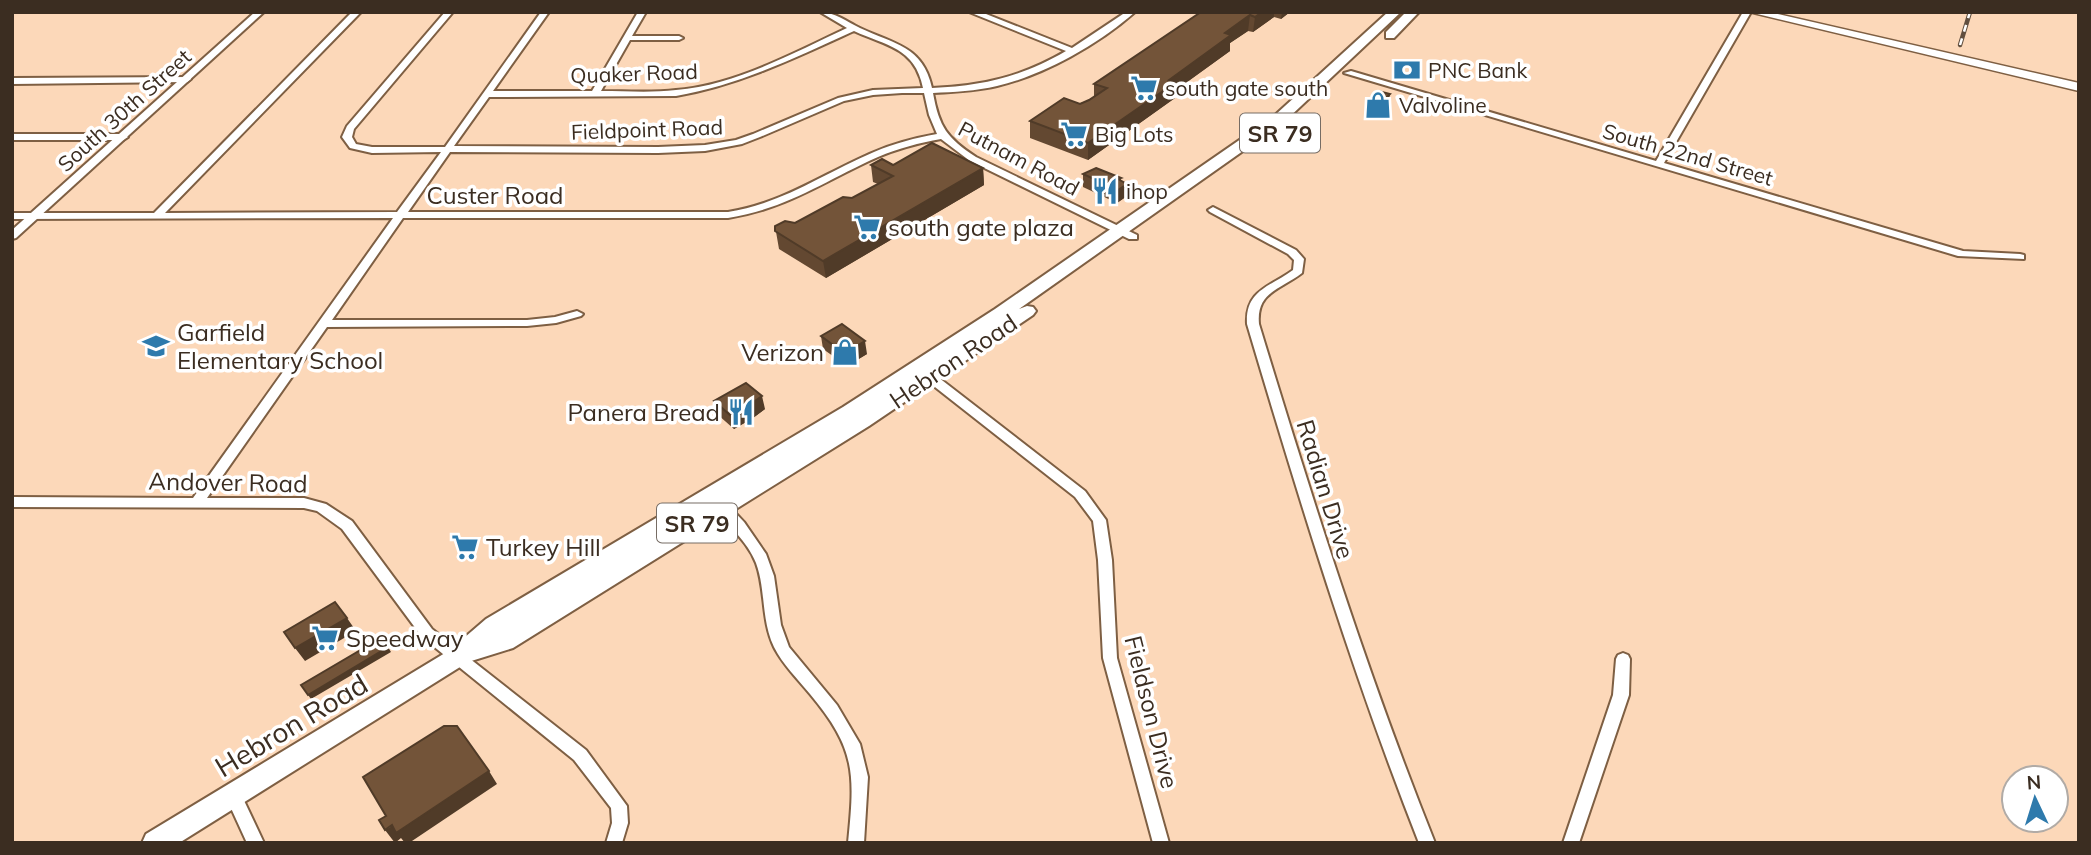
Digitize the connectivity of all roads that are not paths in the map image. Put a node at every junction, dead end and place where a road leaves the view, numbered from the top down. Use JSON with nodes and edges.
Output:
{"nodes":[{"id":1,"x":260,"y":12,"type":"edge"},
{"id":2,"x":356,"y":12,"type":"edge"},
{"id":3,"x":449,"y":12,"type":"edge"},
{"id":4,"x":545,"y":12,"type":"edge"},
{"id":5,"x":642,"y":12,"type":"edge"},
{"id":6,"x":824,"y":12,"type":"edge"},
{"id":7,"x":972,"y":12,"type":"edge"},
{"id":8,"x":1131,"y":12,"type":"edge"},
{"id":9,"x":1395,"y":12,"type":"edge"},
{"id":10,"x":1413,"y":12,"type":"edge"},
{"id":11,"x":1747,"y":12,"type":"edge"},
{"id":12,"x":1754,"y":12,"type":"edge"},
{"id":13,"x":854,"y":29,"type":"junction"},
{"id":14,"x":627,"y":38,"type":"junction"},
{"id":15,"x":679,"y":38,"type":"dead end"},
{"id":16,"x":1366,"y":39,"type":"junction"},
{"id":17,"x":1072,"y":51,"type":"junction"},
{"id":18,"x":1331,"y":71,"type":"junction"},
{"id":19,"x":1348,"y":73,"type":"junction"},
{"id":20,"x":187,"y":79,"type":"junction"},
{"id":21,"x":12,"y":80,"type":"edge"},
{"id":22,"x":2079,"y":87,"type":"edge"},
{"id":23,"x":928,"y":91,"type":"junction"},
{"id":24,"x":595,"y":93,"type":"junction"},
{"id":25,"x":488,"y":94,"type":"junction"},
{"id":26,"x":1300,"y":117,"type":"junction"},
{"id":27,"x":123,"y":136,"type":"junction"},
{"id":28,"x":940,"y":136,"type":"junction"},
{"id":29,"x":12,"y":137,"type":"edge"},
{"id":30,"x":448,"y":149,"type":"junction"},
{"id":31,"x":1658,"y":165,"type":"junction"},
{"id":32,"x":1213,"y":210,"type":"dead end"},
{"id":33,"x":12,"y":216,"type":"edge"},
{"id":34,"x":33,"y":216,"type":"junction"},
{"id":35,"x":156,"y":216,"type":"junction"},
{"id":36,"x":400,"y":217,"type":"junction"},
{"id":37,"x":1126,"y":234,"type":"junction"},
{"id":38,"x":12,"y":236,"type":"edge"},
{"id":39,"x":2020,"y":257,"type":"dead end"},
{"id":40,"x":577,"y":314,"type":"dead end"},
{"id":41,"x":324,"y":324,"type":"junction"},
{"id":42,"x":930,"y":377,"type":"junction"},
{"id":43,"x":12,"y":502,"type":"edge"},
{"id":44,"x":197,"y":503,"type":"junction"},
{"id":45,"x":722,"y":507,"type":"junction"},
{"id":46,"x":458,"y":657,"type":"junction"},
{"id":47,"x":1623,"y":659,"type":"dead end"},
{"id":48,"x":233,"y":795,"type":"junction"},
{"id":49,"x":155,"y":843,"type":"edge"},
{"id":50,"x":256,"y":843,"type":"edge"},
{"id":51,"x":614,"y":843,"type":"edge"},
{"id":52,"x":856,"y":843,"type":"edge"},
{"id":53,"x":1161,"y":843,"type":"edge"},
{"id":54,"x":1427,"y":843,"type":"edge"},
{"id":55,"x":1571,"y":843,"type":"edge"}],
"edges":[{"from":1,"to":20,"type":"street","name":"South 30th Street"},
{"from":2,"to":35,"type":"street"},
{"from":3,"to":30,"type":"street","name":"Fieldpoint Road"},
{"from":4,"to":25,"type":"street"},
{"from":5,"to":14,"type":"street"},
{"from":6,"to":13,"type":"street","name":"Putnam Road"},
{"from":7,"to":17,"type":"street"},
{"from":8,"to":17,"type":"street","name":"Fieldpoint Road"},
{"from":9,"to":16,"type":"highway","name":"Hebron Road","number":"SR 79"},
{"from":10,"to":19,"type":"highway","name":"Hebron Road","number":"SR 79"},
{"from":11,"to":31,"type":"street"},
{"from":12,"to":22,"type":"main road"},
{"from":13,"to":23,"type":"street","name":"Putnam Road"},
{"from":13,"to":24,"type":"street","name":"Quaker Road"},
{"from":14,"to":15,"type":"street"},
{"from":14,"to":24,"type":"street"},
{"from":16,"to":18,"type":"highway","name":"Hebron Road","number":"SR 79"},
{"from":16,"to":19,"type":"highway"},
{"from":17,"to":23,"type":"street","name":"Fieldpoint Road"},
{"from":18,"to":26,"type":"highway"},
{"from":18,"to":37,"type":"highway","name":"Hebron Road","number":"SR 79"},
{"from":19,"to":26,"type":"highway","name":"Hebron Road","number":"SR 79"},
{"from":19,"to":31,"type":"street","name":"South 22nd Street"},
{"from":20,"to":21,"type":"street"},
{"from":20,"to":27,"type":"street","name":"South 30th Street"},
{"from":23,"to":28,"type":"street","name":"Putnam Road"},
{"from":23,"to":30,"type":"street","name":"Fieldpoint Road"},
{"from":24,"to":25,"type":"street","name":"Quaker Road"},
{"from":25,"to":30,"type":"street"},
{"from":26,"to":37,"type":"highway","name":"Hebron Road","number":"SR 79"},
{"from":27,"to":29,"type":"street"},
{"from":27,"to":34,"type":"street","name":"South 30th Street"},
{"from":28,"to":36,"type":"street","name":"Custer Road"},
{"from":28,"to":37,"type":"street","name":"Putnam Road"},
{"from":30,"to":36,"type":"street"},
{"from":31,"to":39,"type":"street","name":"South 22nd Street"},
{"from":32,"to":54,"type":"street","name":"Radian Drive"},
{"from":33,"to":34,"type":"street","name":"Custer Road"},
{"from":34,"to":35,"type":"street","name":"Custer Road"},
{"from":34,"to":38,"type":"street","name":"South 30th Street"},
{"from":35,"to":36,"type":"street","name":"Custer Road"},
{"from":36,"to":41,"type":"street"},
{"from":37,"to":42,"type":"highway","name":"Hebron Road","number":"SR 79"},
{"from":37,"to":46,"type":"highway","name":"Hebron Road","number":"SR 79"},
{"from":40,"to":41,"type":"street"},
{"from":41,"to":44,"type":"street"},
{"from":42,"to":45,"type":"highway","name":"Hebron Road","number":"SR 79"},
{"from":42,"to":53,"type":"street","name":"Fieldson Drive"},
{"from":43,"to":44,"type":"street","name":"Andover Road"},
{"from":44,"to":46,"type":"street","name":"Andover Road"},
{"from":45,"to":46,"type":"highway","name":"Hebron Road","number":"SR 79"},
{"from":45,"to":52,"type":"street"},
{"from":46,"to":48,"type":"highway","name":"Hebron Road","number":"SR 79"},
{"from":46,"to":51,"type":"street","name":"Andover Road"},
{"from":47,"to":55,"type":"street"},
{"from":48,"to":49,"type":"highway","name":"Hebron Road","number":"SR 79"},
{"from":48,"to":50,"type":"street"}]}
